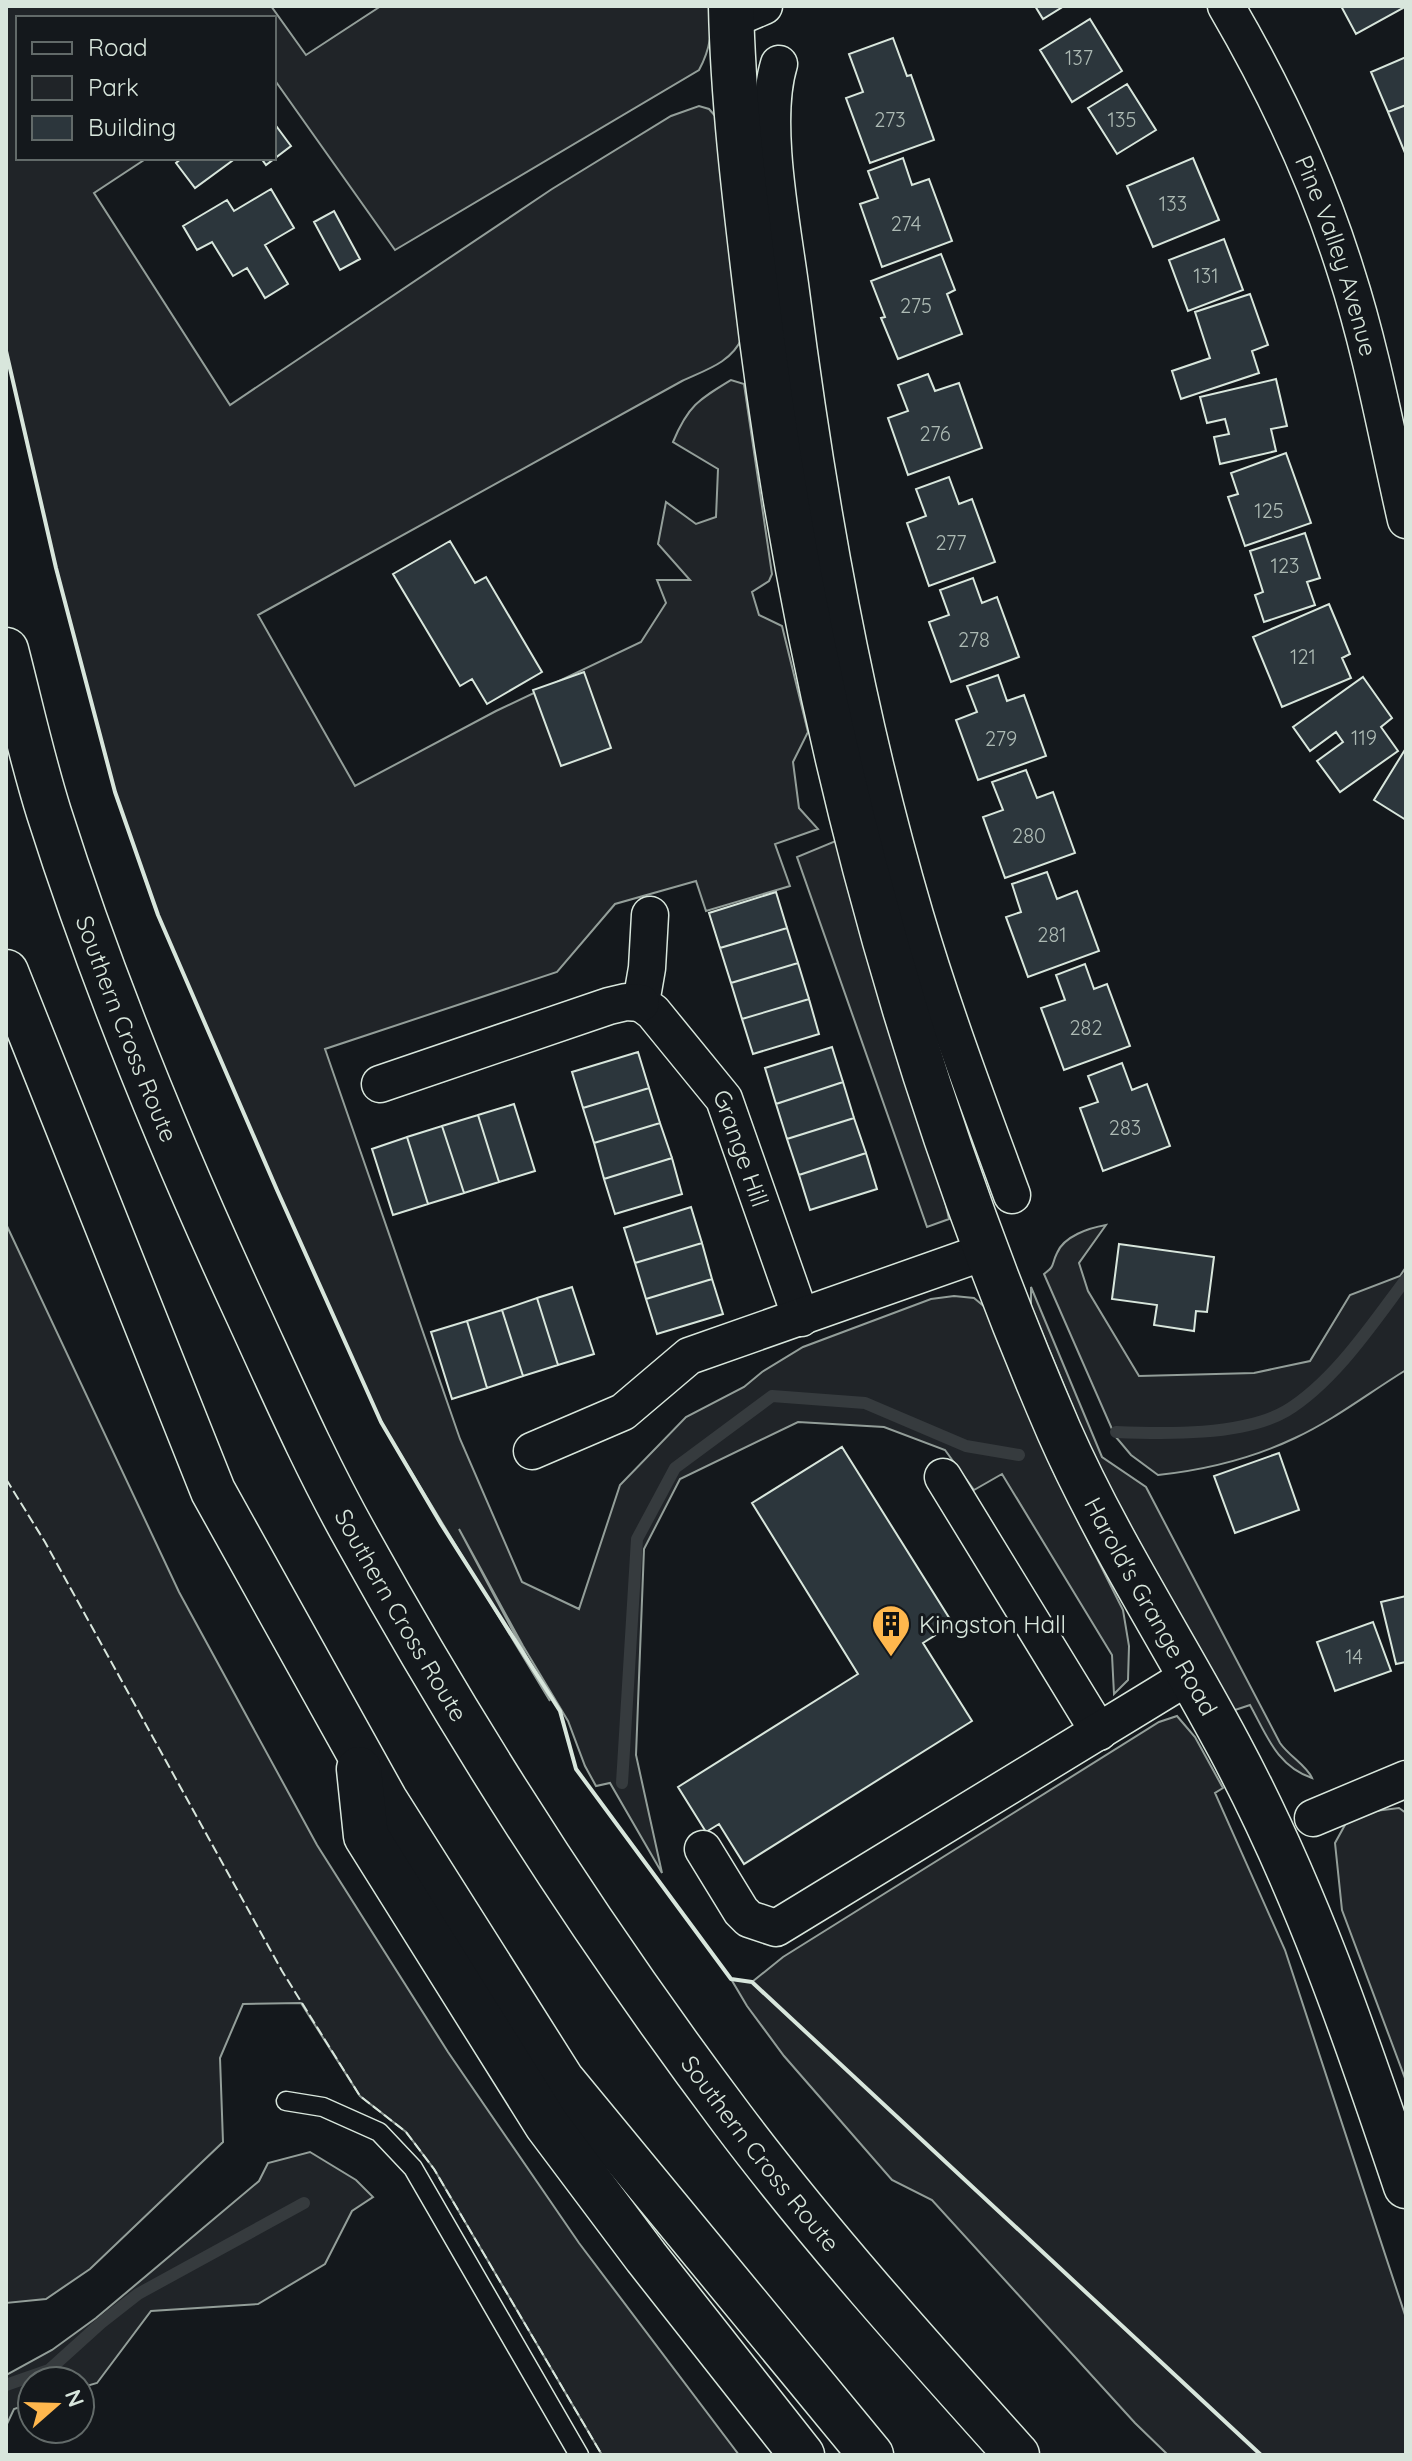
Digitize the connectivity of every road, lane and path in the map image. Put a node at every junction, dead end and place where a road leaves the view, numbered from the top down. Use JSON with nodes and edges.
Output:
{"nodes":[{"id":1,"x":1226,"y":6,"type":"edge"},
{"id":2,"x":742,"y":11,"type":"edge"},
{"id":3,"x":779,"y":64,"type":"dead end"},
{"id":4,"x":761,"y":188,"type":"junction"},
{"id":5,"x":1406,"y":520,"type":"edge"},
{"id":6,"x":6,"y":650,"type":"edge"},
{"id":7,"x":650,"y":915,"type":"dead end"},
{"id":8,"x":6,"y":972,"type":"edge"},
{"id":9,"x":641,"y":1003,"type":"junction"},
{"id":10,"x":927,"y":1016,"type":"junction"},
{"id":11,"x":380,"y":1084,"type":"dead end"},
{"id":12,"x":1012,"y":1195,"type":"dead end"},
{"id":13,"x":987,"y":1251,"type":"junction"},
{"id":14,"x":801,"y":1318,"type":"junction"},
{"id":15,"x":532,"y":1451,"type":"dead end"},
{"id":16,"x":943,"y":1477,"type":"dead end"},
{"id":17,"x":1189,"y":1676,"type":"junction"},
{"id":18,"x":1099,"y":1732,"type":"junction"},
{"id":19,"x":357,"y":1750,"type":"junction"},
{"id":20,"x":1406,"y":1779,"type":"edge"},
{"id":21,"x":1313,"y":1818,"type":"dead end"},
{"id":22,"x":703,"y":1849,"type":"dead end"},
{"id":23,"x":286,"y":2101,"type":"dead end"},
{"id":24,"x":1406,"y":2186,"type":"edge"},
{"id":25,"x":579,"y":2455,"type":"edge"},
{"id":26,"x":802,"y":2455,"type":"edge"},
{"id":27,"x":871,"y":2455,"type":"edge"},
{"id":28,"x":1017,"y":2455,"type":"edge"}],
"edges":[{"from":1,"to":5,"type":"street","name":"Pine Valley Avenue"},
{"from":2,"to":4,"type":"main road","name":"Harold's Grange Road"},
{"from":3,"to":4,"type":"street","name":"Harold's Grange Road"},
{"from":4,"to":10,"type":"main road","name":"Harold's Grange Road"},
{"from":6,"to":28,"type":"main road","name":"Southern Cross Route"},
{"from":7,"to":9,"type":"street"},
{"from":8,"to":19,"type":"main road"},
{"from":9,"to":11,"type":"street"},
{"from":9,"to":14,"type":"street","name":"Grange Hill"},
{"from":10,"to":12,"type":"street","name":"Harold's Grange Road"},
{"from":10,"to":13,"type":"main road","name":"Harold's Grange Road"},
{"from":13,"to":14,"type":"street"},
{"from":13,"to":17,"type":"main road","name":"Harold's Grange Road"},
{"from":14,"to":15,"type":"street"},
{"from":16,"to":18,"type":"street"},
{"from":17,"to":18,"type":"street"},
{"from":17,"to":24,"type":"main road","name":"Harold's Grange Road"},
{"from":18,"to":22,"type":"street"},
{"from":19,"to":26,"type":"main road"},
{"from":19,"to":27,"type":"main road"},
{"from":20,"to":21,"type":"street"},
{"from":23,"to":25,"type":"lane"}]}
